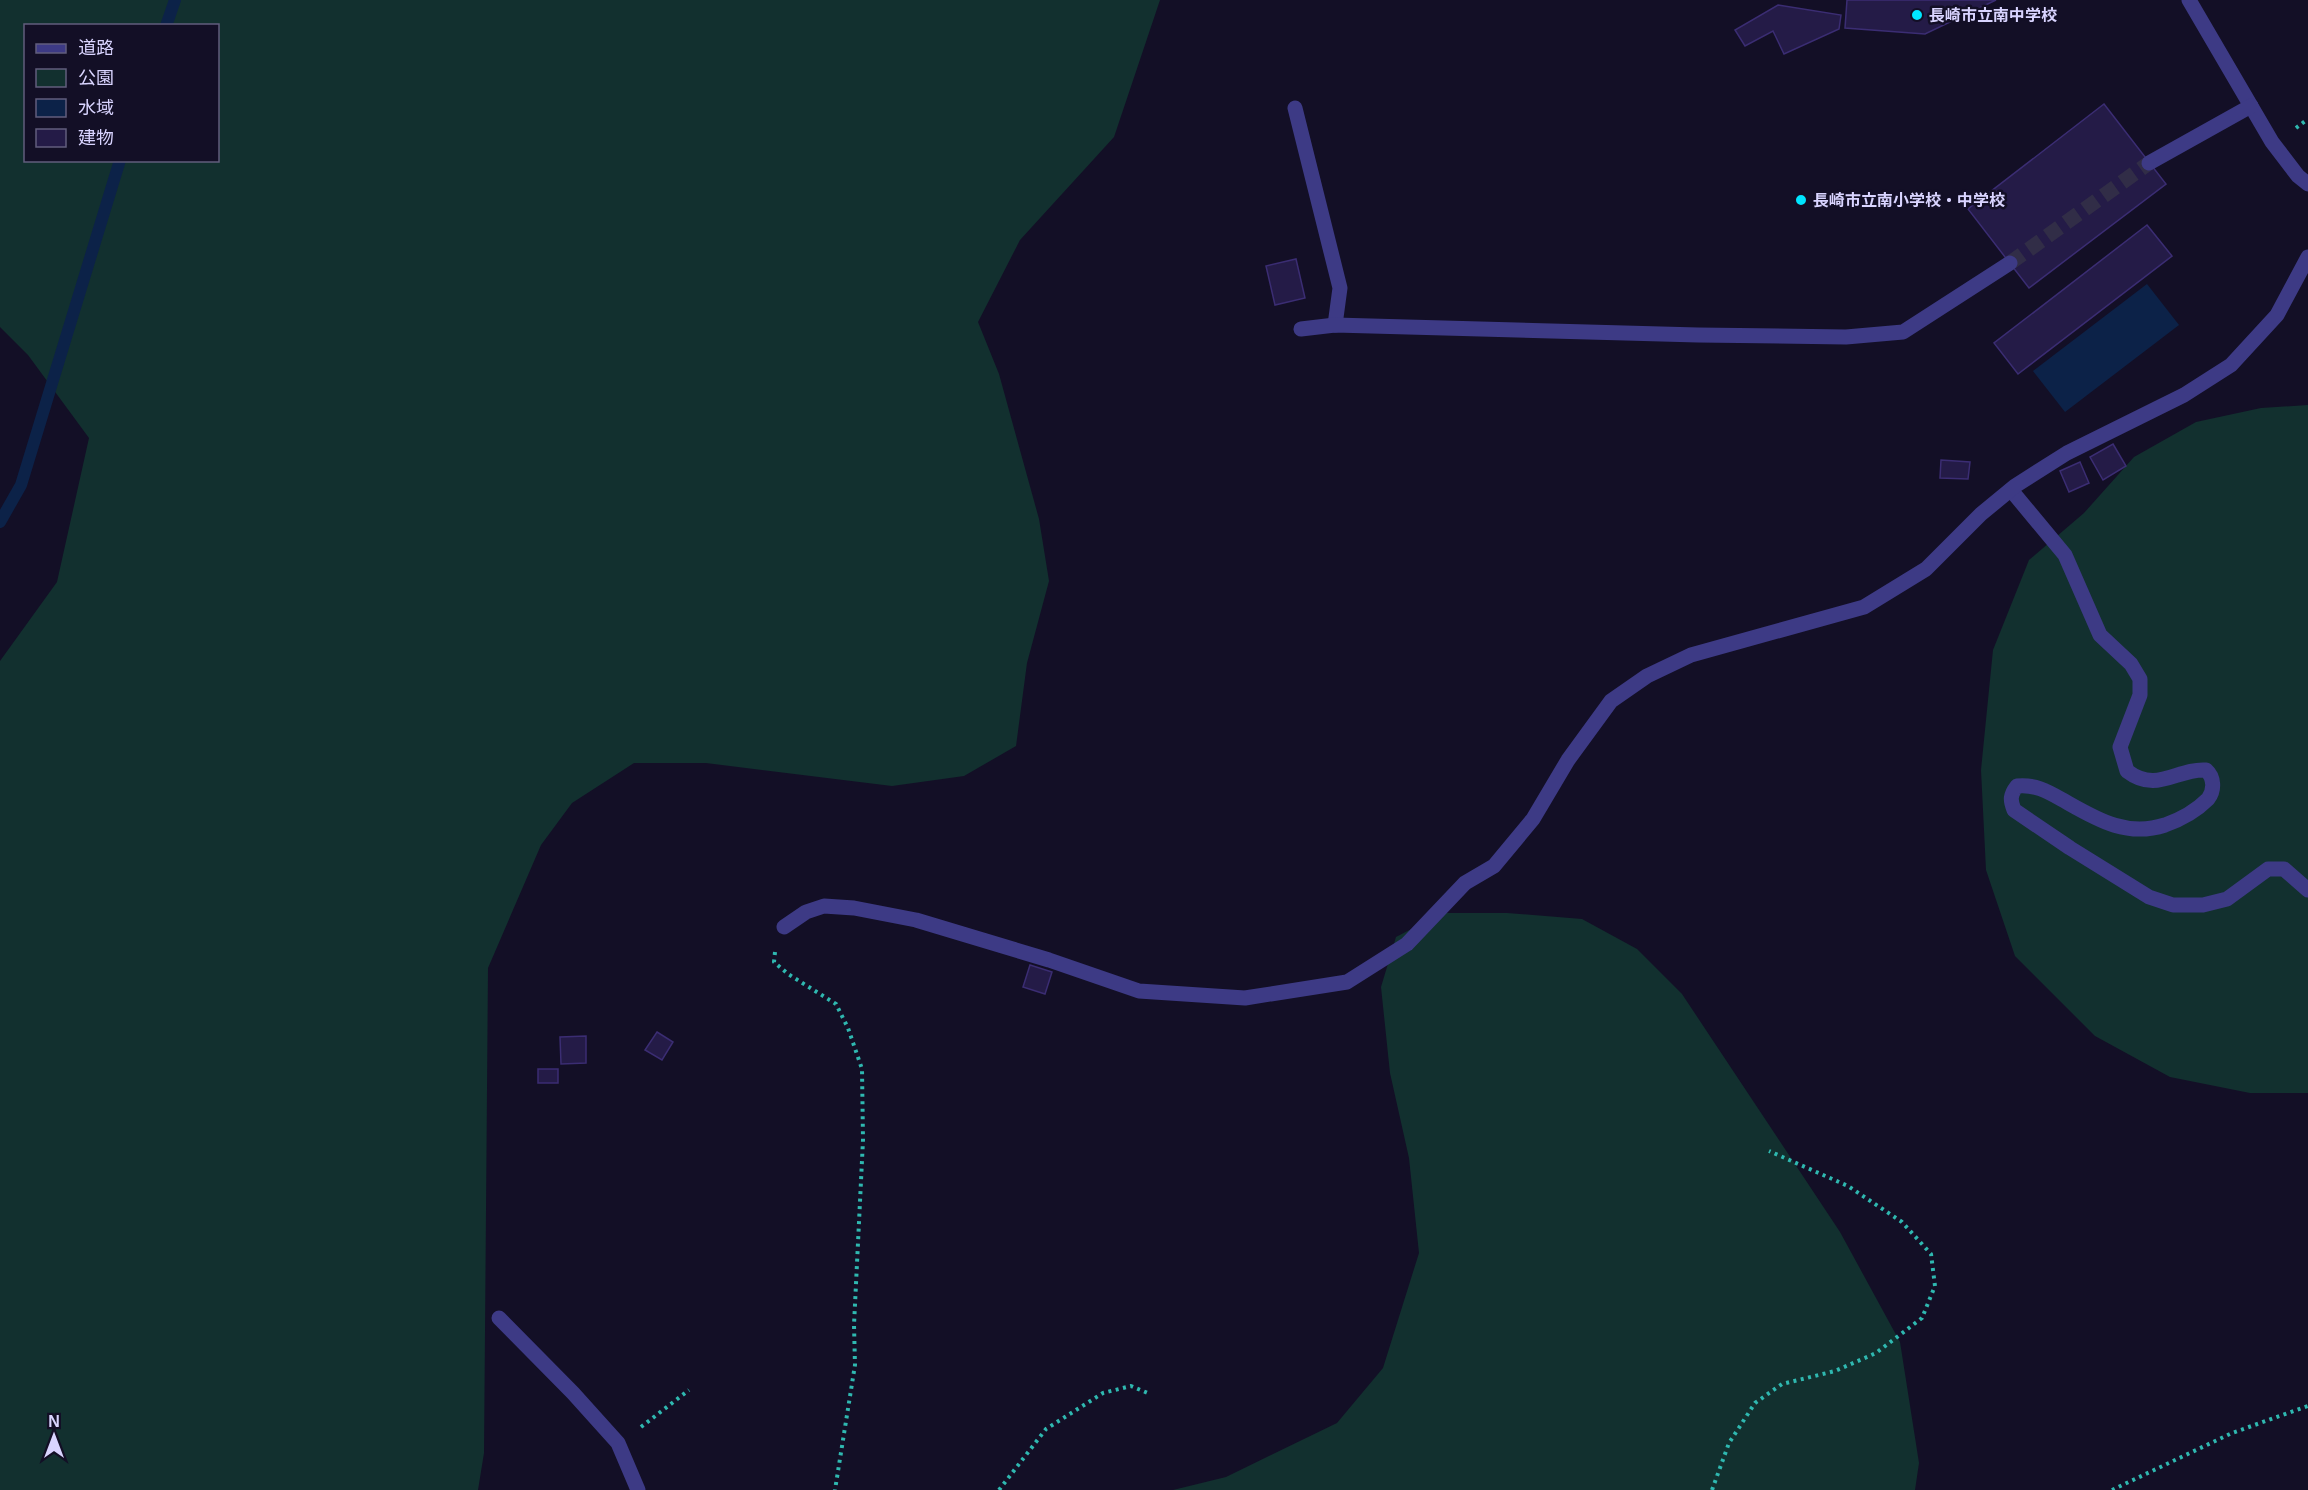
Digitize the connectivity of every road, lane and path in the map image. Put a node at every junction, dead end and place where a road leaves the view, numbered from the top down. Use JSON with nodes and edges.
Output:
{"nodes":[{"id":1,"x":2189,"y":0,"type":"edge"},
{"id":2,"x":2251,"y":106,"type":"junction"},
{"id":3,"x":1295,"y":108,"type":"dead end"},
{"id":4,"x":2149,"y":163,"type":"tunnel mouth"},
{"id":5,"x":2308,"y":184,"type":"edge"},
{"id":6,"x":2308,"y":257,"type":"edge"},
{"id":7,"x":2010,"y":263,"type":"tunnel mouth"},
{"id":8,"x":1335,"y":325,"type":"junction"},
{"id":9,"x":1302,"y":329,"type":"dead end"},
{"id":10,"x":2011,"y":490,"type":"junction"},
{"id":11,"x":2308,"y":890,"type":"edge"},
{"id":12,"x":784,"y":927,"type":"joint"},
{"id":13,"x":1769,"y":1151,"type":"dead end"},
{"id":14,"x":499,"y":1318,"type":"dead end"},
{"id":15,"x":689,"y":1390,"type":"dead end"},
{"id":16,"x":1149,"y":1394,"type":"dead end"},
{"id":17,"x":2308,"y":1406,"type":"edge"},
{"id":18,"x":618,"y":1443,"type":"junction"},
{"id":19,"x":638,"y":1490,"type":"edge"},
{"id":20,"x":836,"y":1490,"type":"edge"},
{"id":21,"x":999,"y":1490,"type":"edge"},
{"id":22,"x":1712,"y":1490,"type":"edge"},
{"id":23,"x":2112,"y":1490,"type":"edge"}],
"edges":[{"from":1,"to":2,"type":"street"},
{"from":2,"to":4,"type":"street"},
{"from":2,"to":5,"type":"street"},
{"from":3,"to":8,"type":"street"},
{"from":6,"to":10,"type":"street"},
{"from":7,"to":8,"type":"street"},
{"from":8,"to":9,"type":"street"},
{"from":10,"to":11,"type":"street"},
{"from":10,"to":12,"type":"street"},
{"from":12,"to":20,"type":"path"},
{"from":13,"to":22,"type":"path"},
{"from":14,"to":18,"type":"street"},
{"from":15,"to":18,"type":"path"},
{"from":16,"to":21,"type":"path"},
{"from":17,"to":23,"type":"path"},
{"from":18,"to":19,"type":"street"}]}
